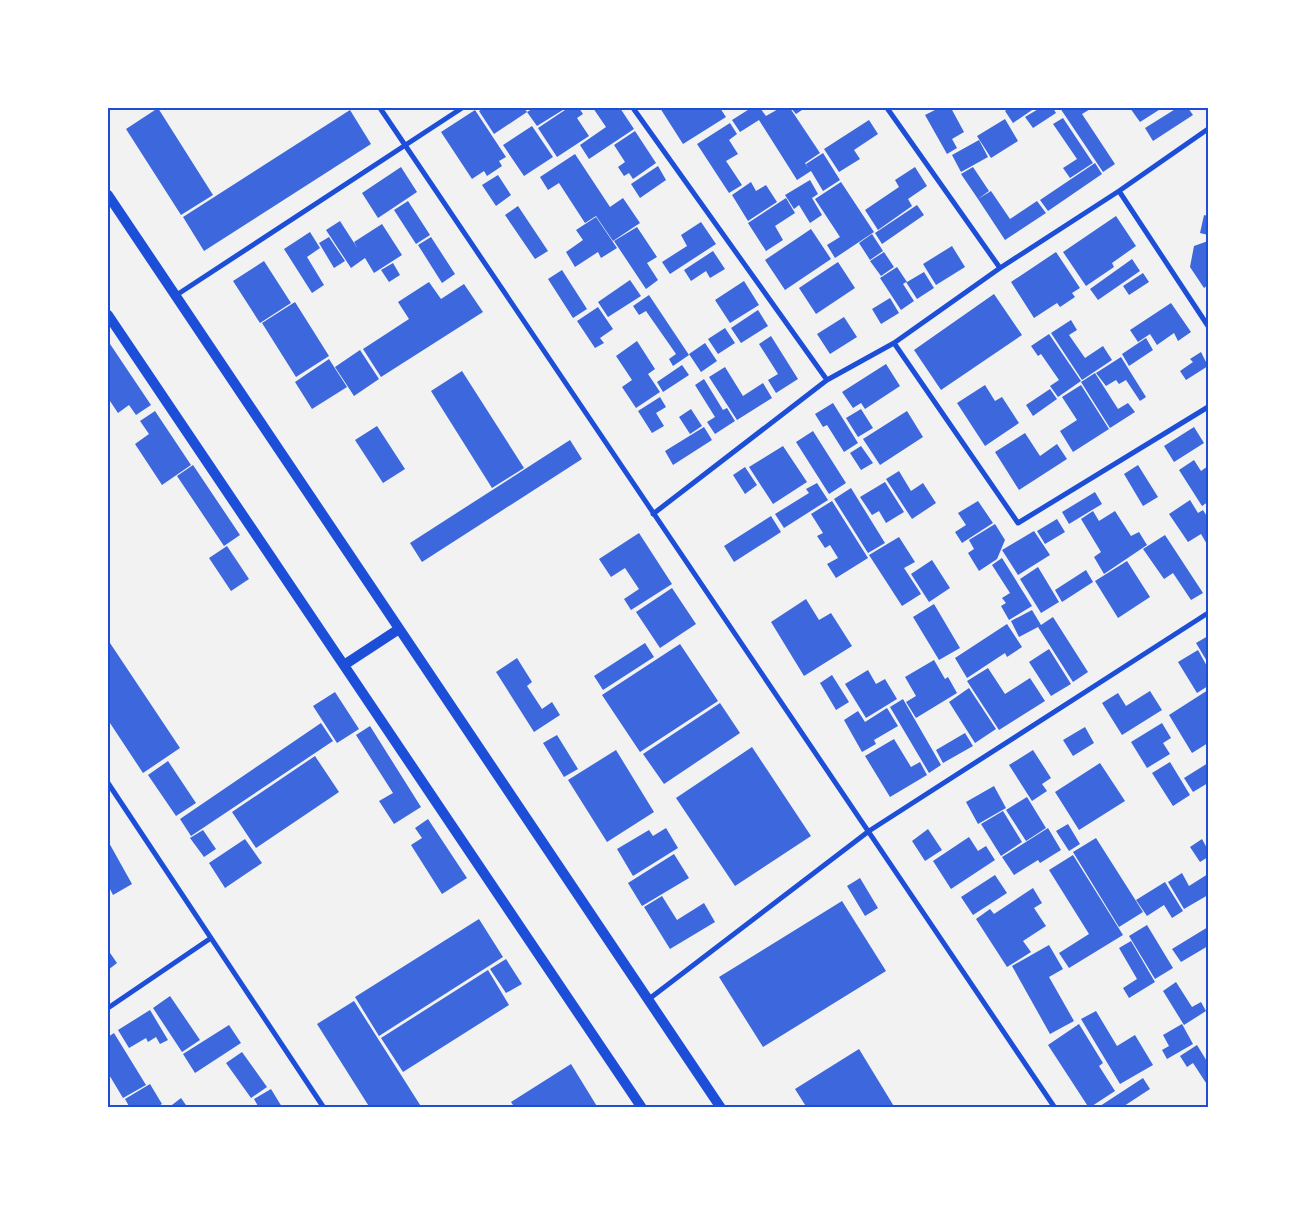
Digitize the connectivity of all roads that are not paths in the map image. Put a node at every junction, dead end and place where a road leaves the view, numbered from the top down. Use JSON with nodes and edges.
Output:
{"nodes":[{"id":1,"x":380,"y":108,"type":"edge"},
{"id":2,"x":462,"y":108,"type":"edge"},
{"id":3,"x":632,"y":108,"type":"edge"},
{"id":4,"x":886,"y":108,"type":"edge"},
{"id":5,"x":1208,"y":129,"type":"edge"},
{"id":6,"x":406,"y":145,"type":"junction"},
{"id":7,"x":1119,"y":191,"type":"junction"},
{"id":8,"x":108,"y":195,"type":"edge"},
{"id":9,"x":1000,"y":268,"type":"junction"},
{"id":10,"x":175,"y":296,"type":"junction"},
{"id":11,"x":108,"y":315,"type":"edge"},
{"id":12,"x":1208,"y":326,"type":"edge"},
{"id":13,"x":894,"y":343,"type":"junction"},
{"id":14,"x":827,"y":380,"type":"junction"},
{"id":15,"x":1208,"y":407,"type":"edge"},
{"id":16,"x":653,"y":514,"type":"junction"},
{"id":17,"x":1208,"y":613,"type":"edge"},
{"id":18,"x":399,"y":629,"type":"junction"},
{"id":19,"x":344,"y":666,"type":"junction"},
{"id":20,"x":108,"y":782,"type":"edge"},
{"id":21,"x":869,"y":831,"type":"junction"},
{"id":22,"x":211,"y":938,"type":"junction"},
{"id":23,"x":648,"y":1000,"type":"junction"},
{"id":24,"x":108,"y":1008,"type":"edge"},
{"id":25,"x":324,"y":1108,"type":"edge"},
{"id":26,"x":642,"y":1108,"type":"edge"},
{"id":27,"x":721,"y":1108,"type":"edge"},
{"id":28,"x":1054,"y":1108,"type":"edge"}],
"edges":[{"from":1,"to":6,"type":"street"},
{"from":2,"to":6,"type":"street"},
{"from":3,"to":14,"type":"street"},
{"from":4,"to":9,"type":"street"},
{"from":5,"to":7,"type":"street"},
{"from":6,"to":10,"type":"street"},
{"from":6,"to":16,"type":"street"},
{"from":7,"to":9,"type":"street"},
{"from":7,"to":12,"type":"street"},
{"from":8,"to":10,"type":"main road"},
{"from":9,"to":13,"type":"street"},
{"from":10,"to":18,"type":"main road"},
{"from":11,"to":19,"type":"main road"},
{"from":13,"to":14,"type":"street"},
{"from":13,"to":15,"type":"street"},
{"from":14,"to":16,"type":"street"},
{"from":16,"to":21,"type":"street"},
{"from":17,"to":21,"type":"street"},
{"from":18,"to":19,"type":"main road"},
{"from":18,"to":23,"type":"main road"},
{"from":19,"to":26,"type":"main road"},
{"from":20,"to":22,"type":"street"},
{"from":21,"to":23,"type":"street"},
{"from":21,"to":28,"type":"street"},
{"from":22,"to":24,"type":"street"},
{"from":22,"to":25,"type":"street"},
{"from":23,"to":27,"type":"main road"}]}
